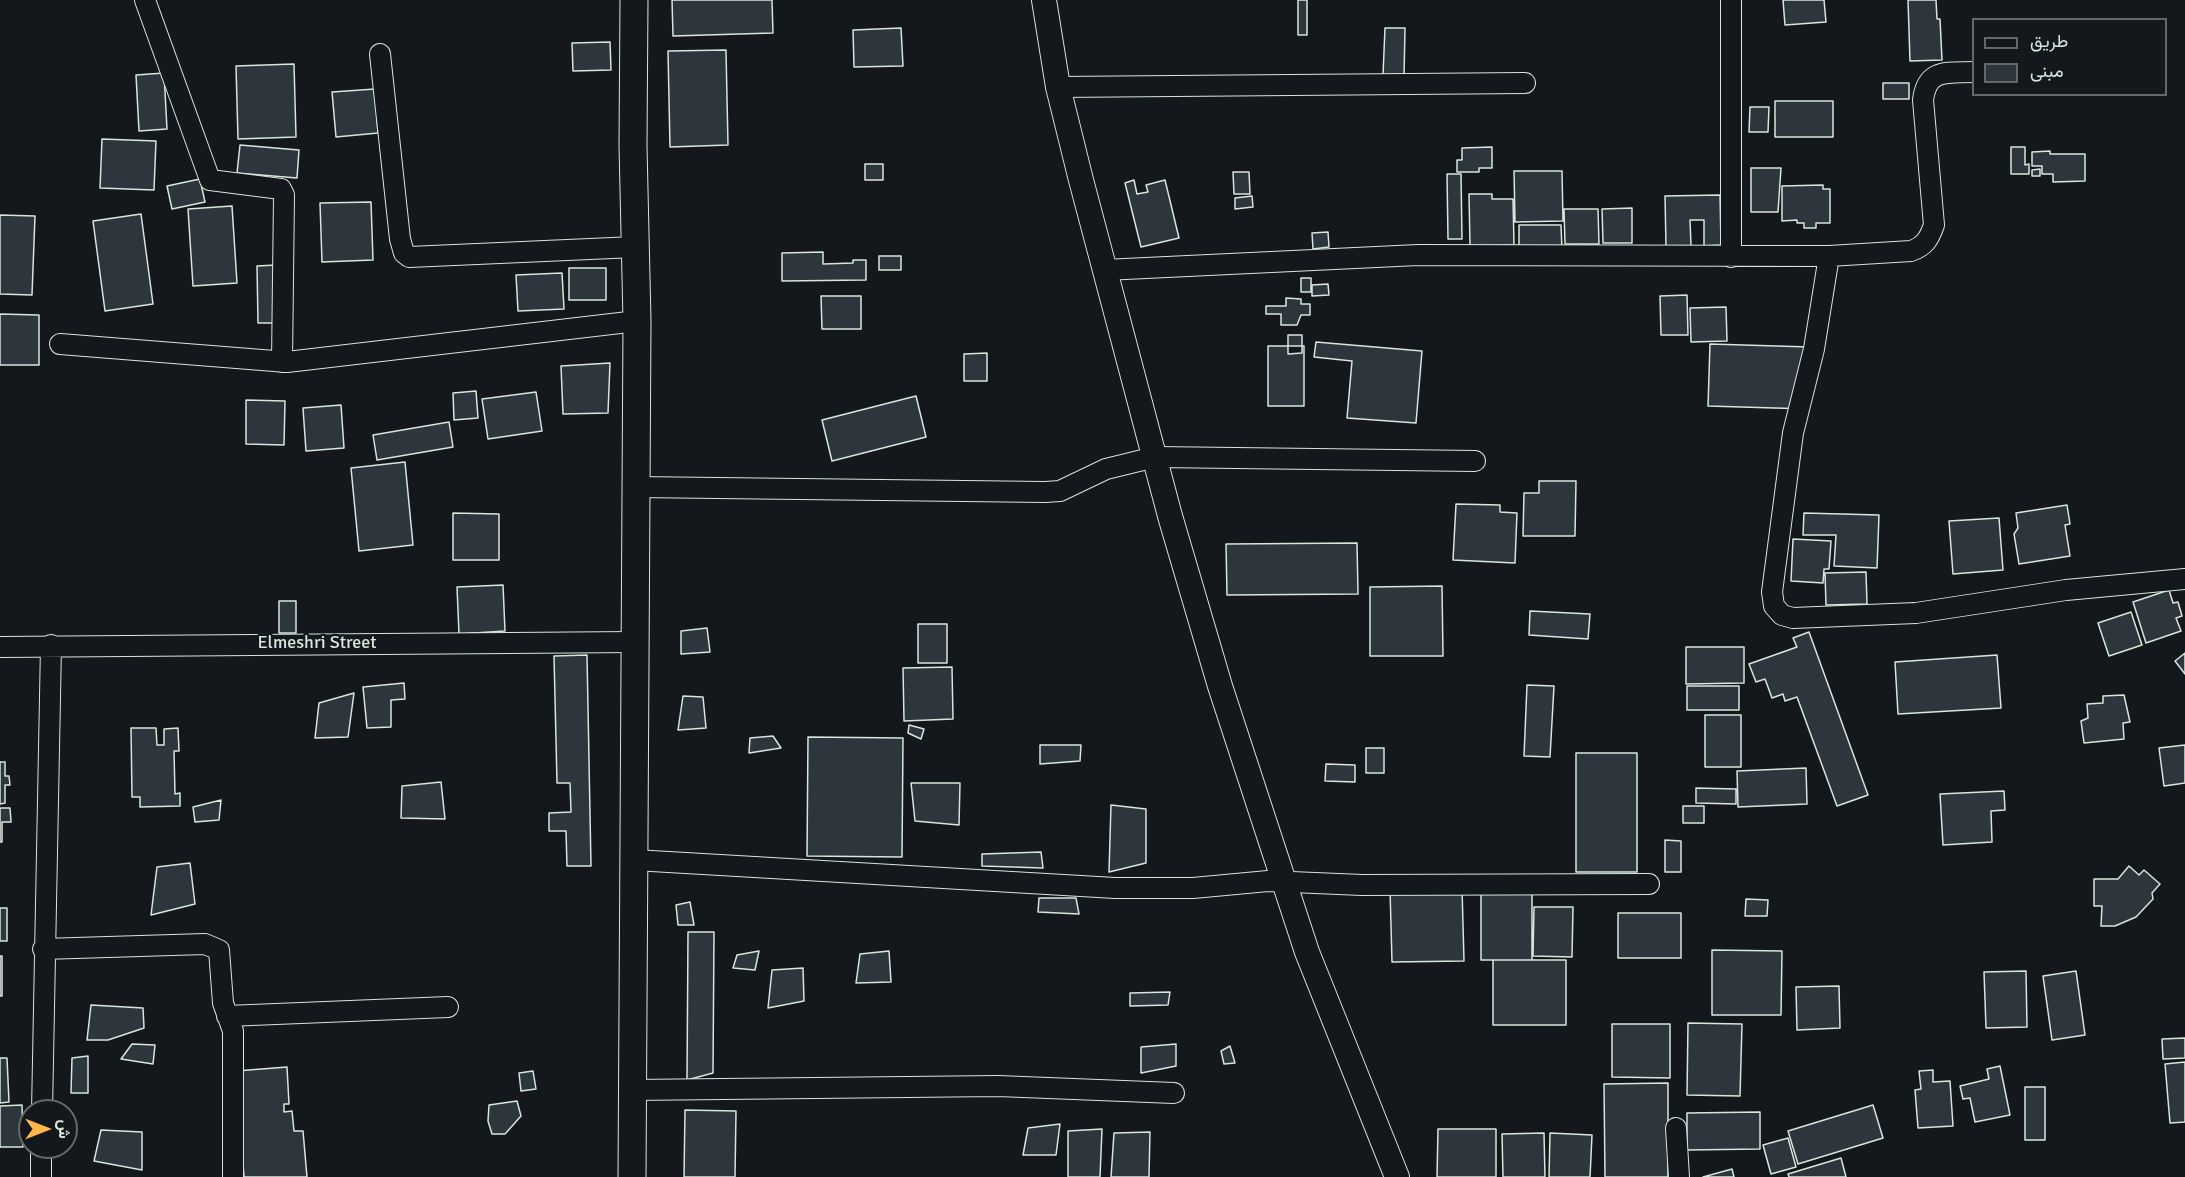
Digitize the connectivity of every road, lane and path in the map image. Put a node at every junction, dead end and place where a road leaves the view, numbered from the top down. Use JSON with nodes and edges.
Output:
{"nodes":[{"id":1,"x":145,"y":0,"type":"edge"},
{"id":2,"x":634,"y":0,"type":"edge"},
{"id":3,"x":1044,"y":0,"type":"edge"},
{"id":4,"x":1731,"y":0,"type":"edge"},
{"id":5,"x":380,"y":54,"type":"dead end"},
{"id":6,"x":1972,"y":72,"type":"edge"},
{"id":7,"x":1525,"y":83,"type":"dead end"},
{"id":8,"x":1058,"y":87,"type":"junction"},
{"id":9,"x":635,"y":248,"type":"junction"},
{"id":10,"x":1731,"y":256,"type":"junction"},
{"id":11,"x":1829,"y":256,"type":"junction"},
{"id":12,"x":1104,"y":270,"type":"junction"},
{"id":13,"x":637,"y":321,"type":"junction"},
{"id":14,"x":60,"y":344,"type":"dead end"},
{"id":15,"x":282,"y":362,"type":"junction"},
{"id":16,"x":1155,"y":458,"type":"junction"},
{"id":17,"x":1474,"y":461,"type":"dead end"},
{"id":18,"x":636,"y":487,"type":"junction"},
{"id":19,"x":2185,"y":579,"type":"edge"},
{"id":20,"x":635,"y":642,"type":"junction"},
{"id":21,"x":51,"y":645,"type":"junction"},
{"id":22,"x":0,"y":647,"type":"edge"},
{"id":23,"x":634,"y":860,"type":"junction"},
{"id":24,"x":1285,"y":881,"type":"junction"},
{"id":25,"x":1649,"y":884,"type":"dead end"},
{"id":26,"x":43,"y":949,"type":"junction"},
{"id":27,"x":448,"y":1007,"type":"dead end"},
{"id":28,"x":227,"y":1016,"type":"junction"},
{"id":29,"x":632,"y":1090,"type":"junction"},
{"id":30,"x":1174,"y":1092,"type":"dead end"},
{"id":31,"x":42,"y":1099,"type":"edge"},
{"id":32,"x":1676,"y":1128,"type":"dead end"},
{"id":33,"x":41,"y":1159,"type":"edge"},
{"id":34,"x":41,"y":1177,"type":"edge"},
{"id":35,"x":232,"y":1177,"type":"edge"},
{"id":36,"x":632,"y":1177,"type":"edge"},
{"id":37,"x":1397,"y":1177,"type":"edge"},
{"id":38,"x":1679,"y":1177,"type":"edge"}],
"edges":[{"from":1,"to":15,"type":"street"},
{"from":2,"to":9,"type":"main road"},
{"from":3,"to":8,"type":"street"},
{"from":4,"to":10,"type":"street"},
{"from":5,"to":9,"type":"street"},
{"from":6,"to":11,"type":"street"},
{"from":7,"to":8,"type":"street"},
{"from":8,"to":12,"type":"street"},
{"from":9,"to":13,"type":"main road"},
{"from":10,"to":11,"type":"street"},
{"from":10,"to":12,"type":"street"},
{"from":11,"to":19,"type":"street"},
{"from":12,"to":16,"type":"street"},
{"from":13,"to":15,"type":"street"},
{"from":13,"to":18,"type":"main road"},
{"from":14,"to":15,"type":"street"},
{"from":16,"to":17,"type":"street"},
{"from":16,"to":18,"type":"street"},
{"from":16,"to":24,"type":"street"},
{"from":18,"to":20,"type":"main road"},
{"from":20,"to":21,"type":"street","name":"Elmeshri Street"},
{"from":20,"to":23,"type":"main road"},
{"from":21,"to":22,"type":"street","name":"Elmeshri Street"},
{"from":21,"to":26,"type":"street"},
{"from":23,"to":24,"type":"street"},
{"from":23,"to":29,"type":"main road"},
{"from":24,"to":25,"type":"street"},
{"from":24,"to":37,"type":"street"},
{"from":26,"to":28,"type":"street"},
{"from":26,"to":31,"type":"street"},
{"from":27,"to":28,"type":"street"},
{"from":28,"to":35,"type":"street"},
{"from":29,"to":30,"type":"street"},
{"from":29,"to":36,"type":"main road"},
{"from":32,"to":38,"type":"street"},
{"from":33,"to":34,"type":"street"}]}
